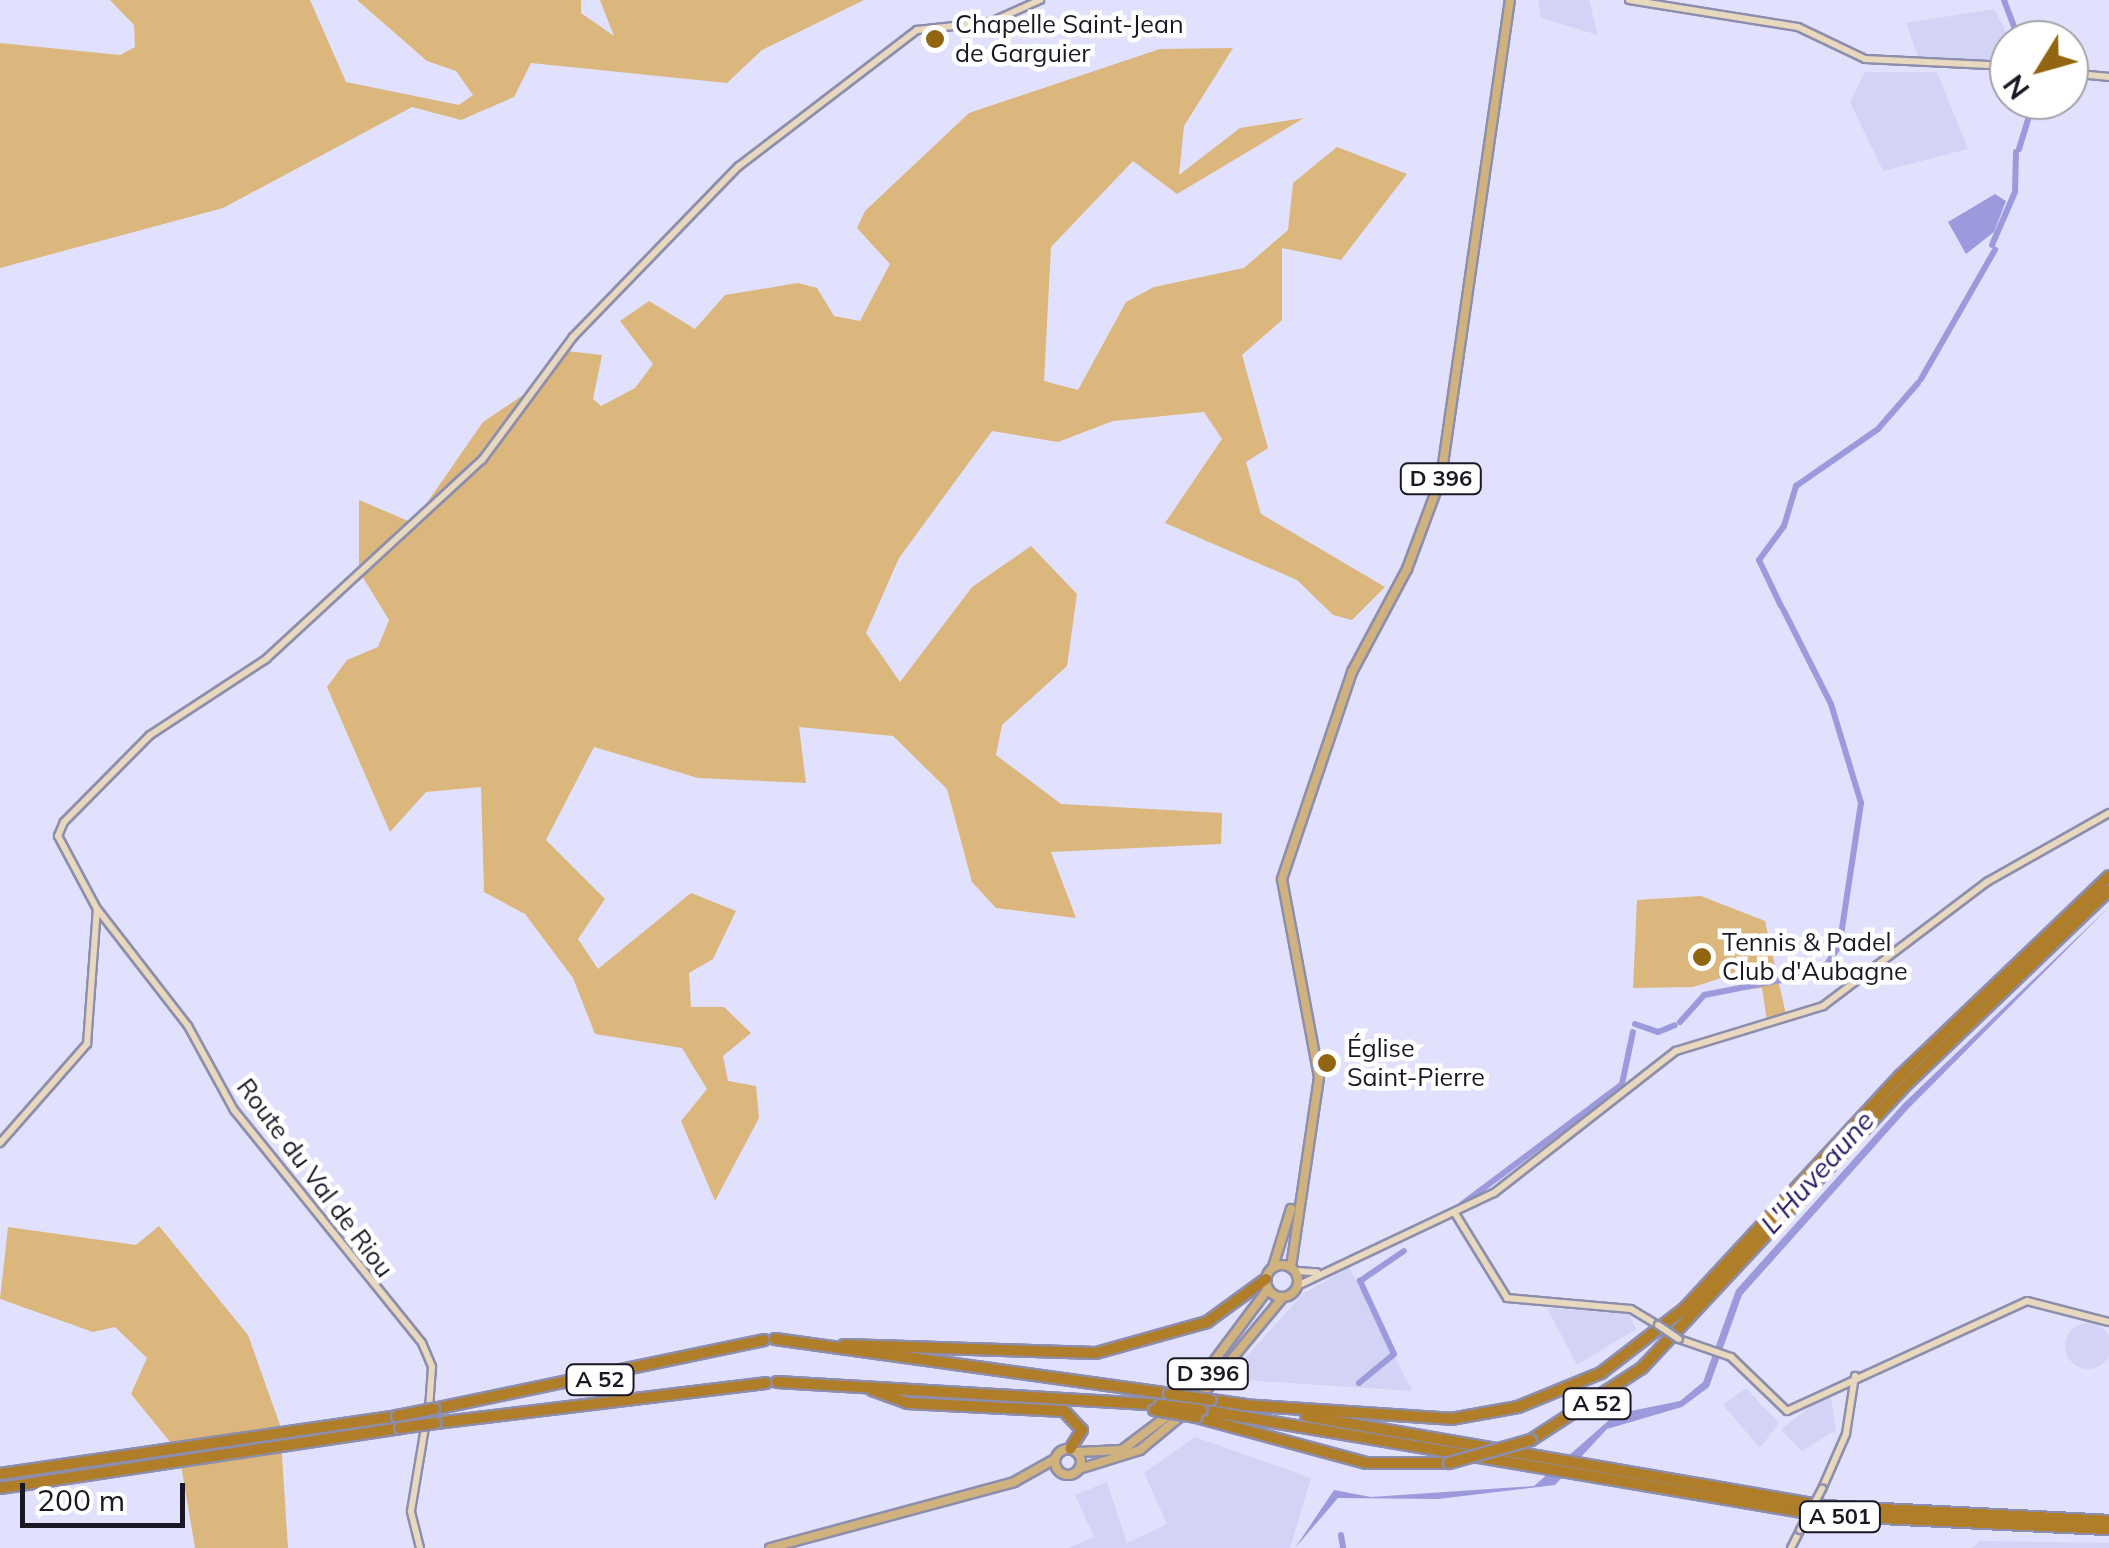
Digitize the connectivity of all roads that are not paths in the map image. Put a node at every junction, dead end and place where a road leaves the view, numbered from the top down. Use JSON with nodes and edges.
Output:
{"nodes":[{"id":1,"x":1040,"y":0,"type":"edge"},
{"id":2,"x":1510,"y":0,"type":"edge"},
{"id":3,"x":1628,"y":0,"type":"edge"},
{"id":4,"x":1989,"y":65,"type":"edge"},
{"id":5,"x":2109,"y":813,"type":"edge"},
{"id":6,"x":2109,"y":876,"type":"edge"},
{"id":7,"x":2109,"y":890,"type":"edge"},
{"id":8,"x":97,"y":908,"type":"junction"},
{"id":9,"x":0,"y":1142,"type":"edge"},
{"id":10,"x":1307,"y":1152,"type":"junction"},
{"id":11,"x":1456,"y":1215,"type":"junction"},
{"id":12,"x":1273,"y":1268,"type":"junction"},
{"id":13,"x":1332,"y":1268,"type":"junction"},
{"id":14,"x":1293,"y":1269,"type":"junction"},
{"id":15,"x":1267,"y":1284,"type":"junction"},
{"id":16,"x":1297,"y":1286,"type":"junction"},
{"id":17,"x":1283,"y":1297,"type":"junction"},
{"id":18,"x":2109,"y":1322,"type":"edge"},
{"id":19,"x":844,"y":1345,"type":"junction"},
{"id":20,"x":1855,"y":1374,"type":"junction"},
{"id":21,"x":862,"y":1386,"type":"junction"},
{"id":22,"x":1088,"y":1400,"type":"joint"},
{"id":23,"x":1242,"y":1405,"type":"junction"},
{"id":24,"x":1199,"y":1414,"type":"junction"},
{"id":25,"x":399,"y":1422,"type":"junction"},
{"id":26,"x":1073,"y":1450,"type":"junction"},
{"id":27,"x":1055,"y":1459,"type":"junction"},
{"id":28,"x":1552,"y":1466,"type":"junction"},
{"id":29,"x":1079,"y":1469,"type":"junction"},
{"id":30,"x":1577,"y":1470,"type":"junction"},
{"id":31,"x":1059,"y":1471,"type":"junction"},
{"id":32,"x":0,"y":1474,"type":"edge"},
{"id":33,"x":1032,"y":1475,"type":"junction"},
{"id":34,"x":0,"y":1488,"type":"edge"},
{"id":35,"x":2109,"y":1521,"type":"edge"},
{"id":36,"x":2109,"y":1529,"type":"edge"},
{"id":37,"x":420,"y":1548,"type":"edge"},
{"id":38,"x":770,"y":1548,"type":"edge"},
{"id":39,"x":1791,"y":1548,"type":"edge"}],
"edges":[{"from":1,"to":8,"type":"street","name":"Route du Val de Riou"},
{"from":2,"to":10,"type":"main road","number":"D 396"},
{"from":3,"to":4,"type":"street"},
{"from":5,"to":11,"type":"street"},
{"from":6,"to":23,"type":"highway","number":"A 52"},
{"from":7,"to":24,"type":"highway","number":"A 52","bridge":true},
{"from":8,"to":9,"type":"street"},
{"from":8,"to":37,"type":"street","name":"Route du Val de Riou"},
{"from":10,"to":12,"type":"main road","number":"D 396"},
{"from":10,"to":14,"type":"main road","number":"D 396"},
{"from":11,"to":13,"type":"street"},
{"from":11,"to":20,"type":"street","bridge":true},
{"from":12,"to":14,"type":"main road"},
{"from":12,"to":15,"type":"main road"},
{"from":13,"to":14,"type":"street"},
{"from":13,"to":16,"type":"street"},
{"from":14,"to":16,"type":"main road"},
{"from":15,"to":17,"type":"main road"},
{"from":15,"to":19,"type":"highway"},
{"from":15,"to":26,"type":"main road","number":"D 396"},
{"from":16,"to":17,"type":"main road"},
{"from":17,"to":29,"type":"main road","number":"D 396"},
{"from":18,"to":20,"type":"street"},
{"from":19,"to":23,"type":"highway","number":"A 52","bridge":true},
{"from":19,"to":25,"type":"highway","number":"A 52","bridge":true},
{"from":20,"to":39,"type":"street","bridge":true},
{"from":21,"to":22,"type":"highway","number":"A 52"},
{"from":21,"to":25,"type":"highway","number":"A 52","bridge":true},
{"from":21,"to":26,"type":"highway"},
{"from":22,"to":24,"type":"highway","number":"A 501","bridge":true},
{"from":23,"to":28,"type":"highway","number":"A 501"},
{"from":24,"to":28,"type":"highway","number":"A 501"},
{"from":25,"to":32,"type":"highway","number":"A 52"},
{"from":25,"to":34,"type":"highway","number":"A 52"},
{"from":26,"to":27,"type":"main road"},
{"from":26,"to":29,"type":"main road"},
{"from":27,"to":31,"type":"main road"},
{"from":27,"to":33,"type":"main road"},
{"from":28,"to":30,"type":"highway","number":"A 501"},
{"from":29,"to":31,"type":"main road"},
{"from":30,"to":35,"type":"highway","number":"A 501"},
{"from":30,"to":36,"type":"highway","number":"A 501"},
{"from":31,"to":33,"type":"main road"},
{"from":33,"to":38,"type":"main road"}]}
